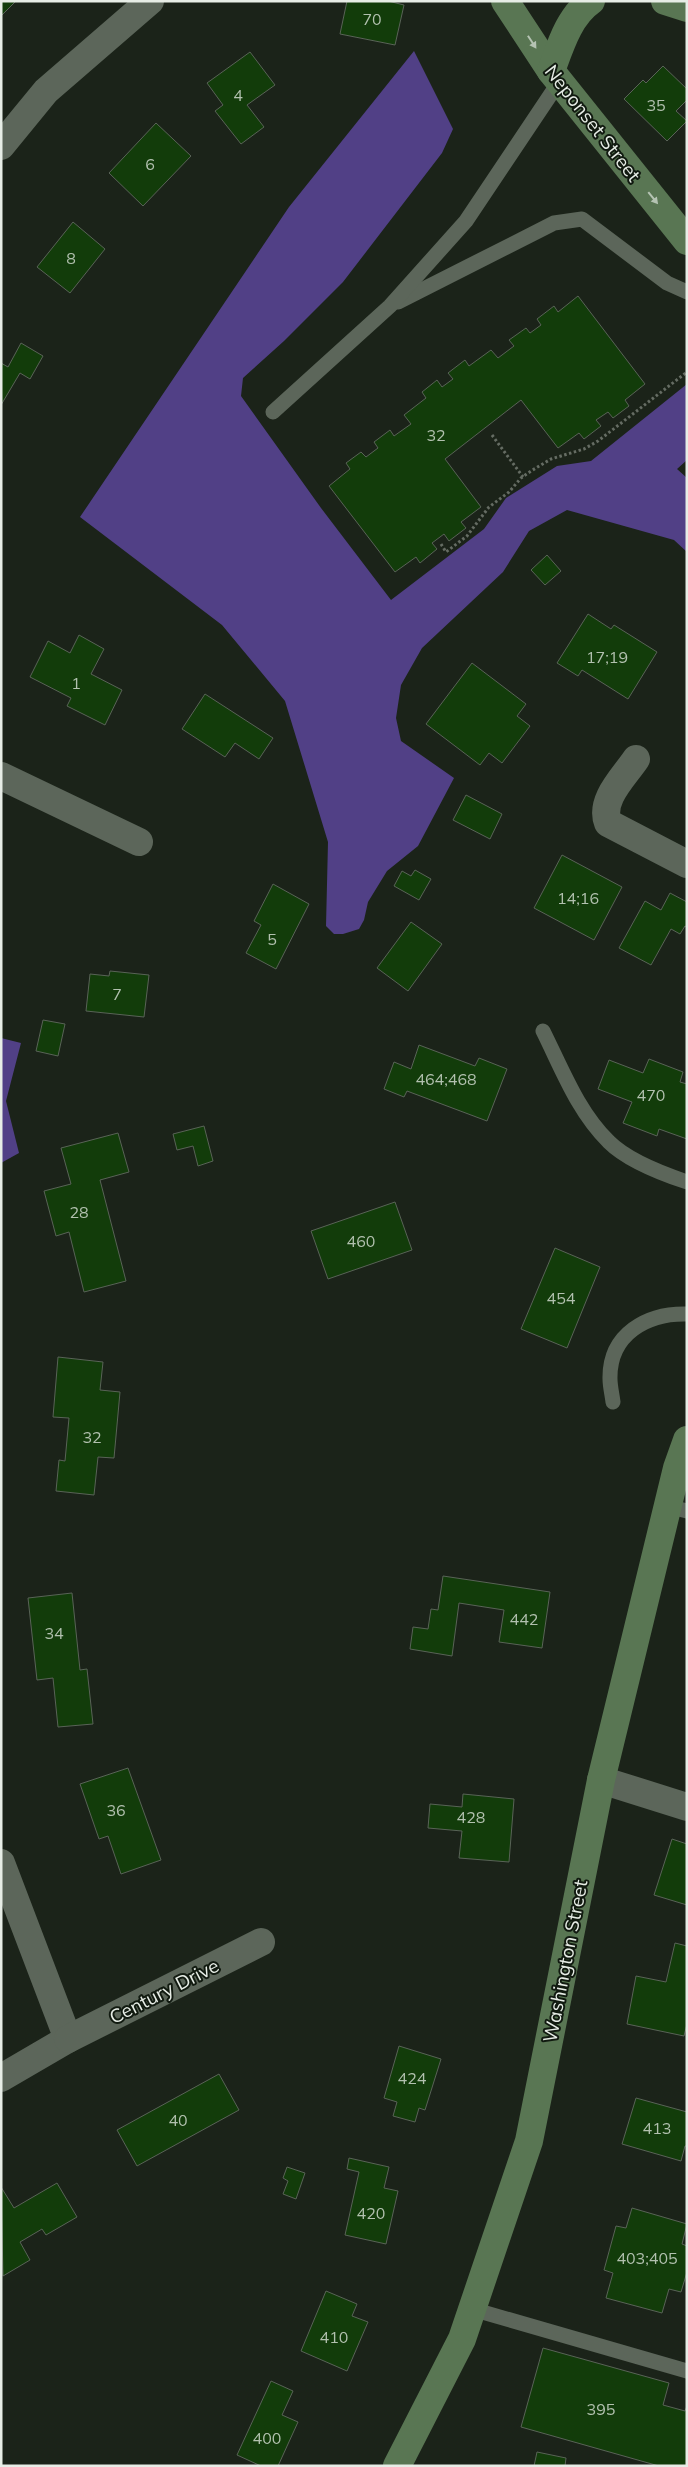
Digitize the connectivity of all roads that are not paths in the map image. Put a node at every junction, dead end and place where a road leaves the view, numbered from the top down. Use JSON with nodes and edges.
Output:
{"nodes":[{"id":1,"x":150,"y":1,"type":"edge"},
{"id":2,"x":505,"y":1,"type":"edge"},
{"id":3,"x":591,"y":1,"type":"edge"},
{"id":4,"x":665,"y":1,"type":"edge"},
{"id":5,"x":687,"y":8,"type":"edge"},
{"id":6,"x":555,"y":76,"type":"junction"},
{"id":7,"x":1,"y":146,"type":"edge"},
{"id":8,"x":687,"y":241,"type":"edge"},
{"id":9,"x":687,"y":292,"type":"edge"},
{"id":10,"x":390,"y":306,"type":"junction"},
{"id":11,"x":273,"y":412,"type":"dead end"},
{"id":12,"x":636,"y":759,"type":"dead end"},
{"id":13,"x":1,"y":776,"type":"edge"},
{"id":14,"x":139,"y":842,"type":"dead end"},
{"id":15,"x":687,"y":864,"type":"edge"},
{"id":16,"x":543,"y":1031,"type":"dead end"},
{"id":17,"x":687,"y":1182,"type":"edge"},
{"id":18,"x":687,"y":1314,"type":"edge"},
{"id":19,"x":613,"y":1402,"type":"dead end"},
{"id":20,"x":687,"y":1440,"type":"edge"},
{"id":21,"x":677,"y":1508,"type":"edge"},
{"id":22,"x":601,"y":1780,"type":"junction"},
{"id":23,"x":687,"y":1807,"type":"edge"},
{"id":24,"x":1,"y":1863,"type":"edge"},
{"id":25,"x":261,"y":1942,"type":"dead end"},
{"id":26,"x":68,"y":2039,"type":"junction"},
{"id":27,"x":1,"y":2078,"type":"edge"},
{"id":28,"x":472,"y":2309,"type":"junction"},
{"id":29,"x":687,"y":2371,"type":"edge"},
{"id":30,"x":397,"y":2466,"type":"edge"}],
"edges":[{"from":1,"to":7,"type":"street"},
{"from":2,"to":6,"type":"main road","name":"Neponset Street","one_way":true},
{"from":3,"to":6,"type":"main road"},
{"from":4,"to":5,"type":"main road"},
{"from":6,"to":8,"type":"main road","name":"Neponset Street","one_way":true},
{"from":6,"to":10,"type":"lane"},
{"from":9,"to":10,"type":"lane"},
{"from":10,"to":11,"type":"lane"},
{"from":12,"to":15,"type":"street"},
{"from":13,"to":14,"type":"street"},
{"from":16,"to":17,"type":"lane"},
{"from":18,"to":19,"type":"lane"},
{"from":20,"to":21,"type":"main road","name":"Washington Street"},
{"from":21,"to":22,"type":"main road","name":"Washington Street"},
{"from":22,"to":23,"type":"street"},
{"from":22,"to":28,"type":"main road","name":"Washington Street"},
{"from":24,"to":26,"type":"street"},
{"from":25,"to":26,"type":"street","name":"Century Drive"},
{"from":26,"to":27,"type":"street","name":"Century Drive"},
{"from":28,"to":29,"type":"lane"},
{"from":28,"to":30,"type":"main road","name":"Washington Street"}]}
